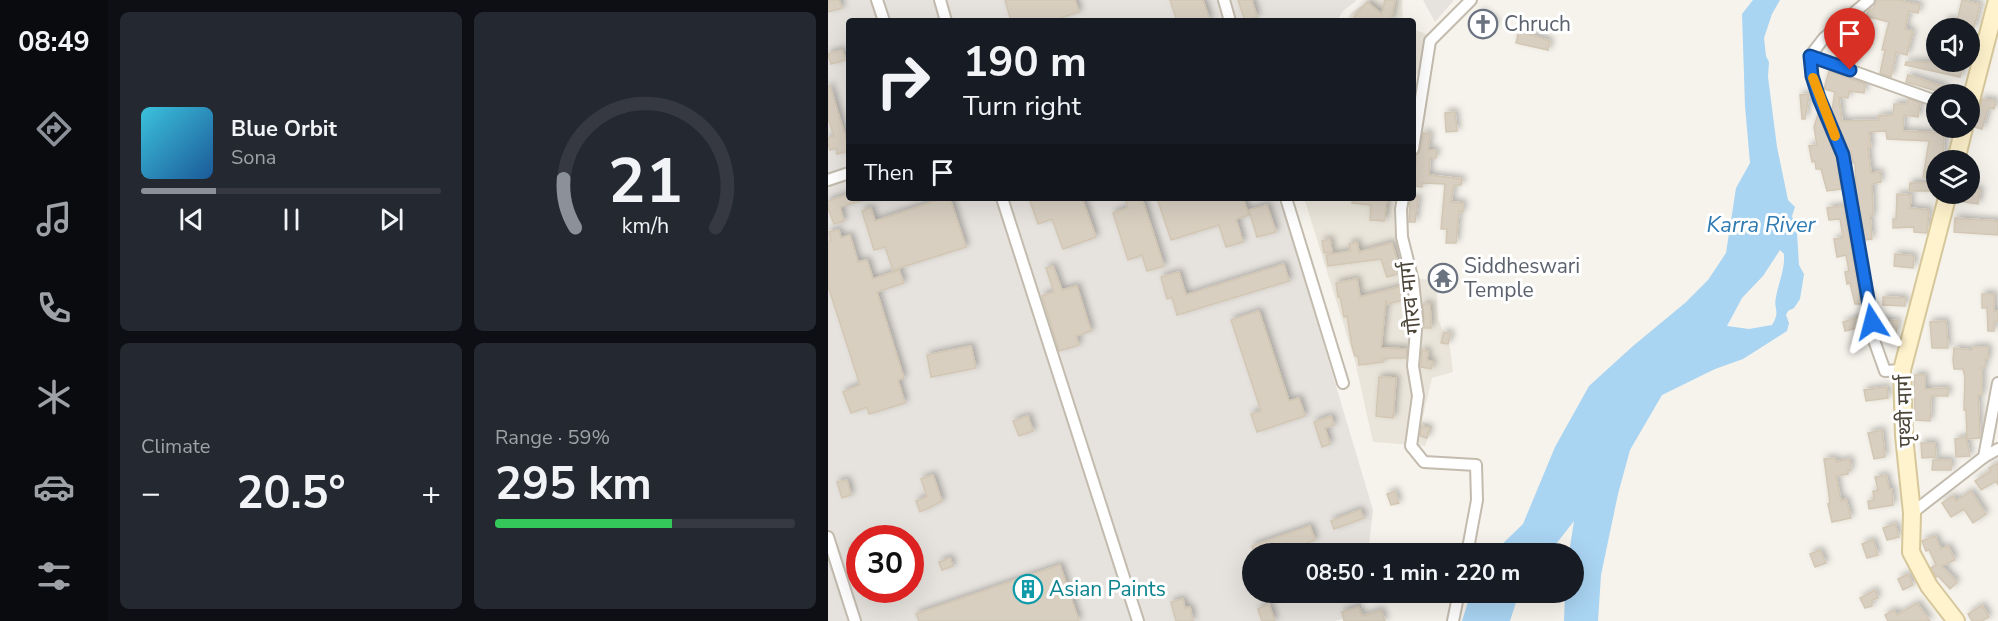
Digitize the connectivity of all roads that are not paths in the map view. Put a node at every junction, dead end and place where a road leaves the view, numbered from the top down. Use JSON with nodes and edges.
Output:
{"nodes":[{"id":1,"x":877,"y":0,"type":"edge"},
{"id":2,"x":940,"y":0,"type":"edge"},
{"id":3,"x":1224,"y":0,"type":"edge"},
{"id":4,"x":1471,"y":0,"type":"edge"},
{"id":5,"x":1869,"y":0,"type":"edge"},
{"id":6,"x":1997,"y":0,"type":"edge"},
{"id":7,"x":883,"y":18,"type":"edge"},
{"id":8,"x":945,"y":18,"type":"edge"},
{"id":9,"x":1229,"y":18,"type":"edge"},
{"id":10,"x":1810,"y":56,"type":"junction"},
{"id":11,"x":1975,"y":84,"type":"edge"},
{"id":12,"x":1926,"y":97,"type":"edge"},
{"id":13,"x":1416,"y":122,"type":"edge"},
{"id":14,"x":846,"y":174,"type":"edge"},
{"id":15,"x":828,"y":180,"type":"edge"},
{"id":16,"x":1003,"y":201,"type":"edge"},
{"id":17,"x":1287,"y":201,"type":"edge"},
{"id":18,"x":1402,"y":201,"type":"edge"},
{"id":19,"x":1945,"y":204,"type":"edge"},
{"id":20,"x":1902,"y":370,"type":"junction"},
{"id":21,"x":1343,"y":382,"type":"dead end"},
{"id":22,"x":1998,"y":383,"type":"edge"},
{"id":23,"x":1998,"y":449,"type":"edge"},
{"id":24,"x":1984,"y":457,"type":"junction"},
{"id":25,"x":1912,"y":513,"type":"junction"},
{"id":26,"x":828,"y":537,"type":"edge"},
{"id":27,"x":1469,"y":543,"type":"edge"},
{"id":28,"x":1457,"y":603,"type":"edge"},
{"id":29,"x":855,"y":621,"type":"edge"},
{"id":30,"x":1138,"y":621,"type":"edge"},
{"id":31,"x":1453,"y":621,"type":"edge"},
{"id":32,"x":1956,"y":621,"type":"edge"}],
"edges":[{"from":1,"to":7,"type":"street"},
{"from":2,"to":8,"type":"street"},
{"from":3,"to":9,"type":"street"},
{"from":4,"to":13,"type":"street"},
{"from":5,"to":10,"type":"street"},
{"from":6,"to":11,"type":"street"},
{"from":10,"to":12,"type":"street"},
{"from":10,"to":20,"type":"street"},
{"from":14,"to":15,"type":"street"},
{"from":16,"to":30,"type":"street"},
{"from":17,"to":21,"type":"street"},
{"from":18,"to":27,"type":"street","name":"गौरव मार्ग"},
{"from":19,"to":20,"type":"street","name":"पृथ्वी मार्ग"},
{"from":20,"to":25,"type":"street","name":"पृथ्वी मार्ग"},
{"from":22,"to":24,"type":"street"},
{"from":23,"to":24,"type":"street"},
{"from":24,"to":25,"type":"street"},
{"from":25,"to":32,"type":"street","name":"पृथ्वी मार्ग"},
{"from":26,"to":29,"type":"street"},
{"from":28,"to":31,"type":"street"}]}
